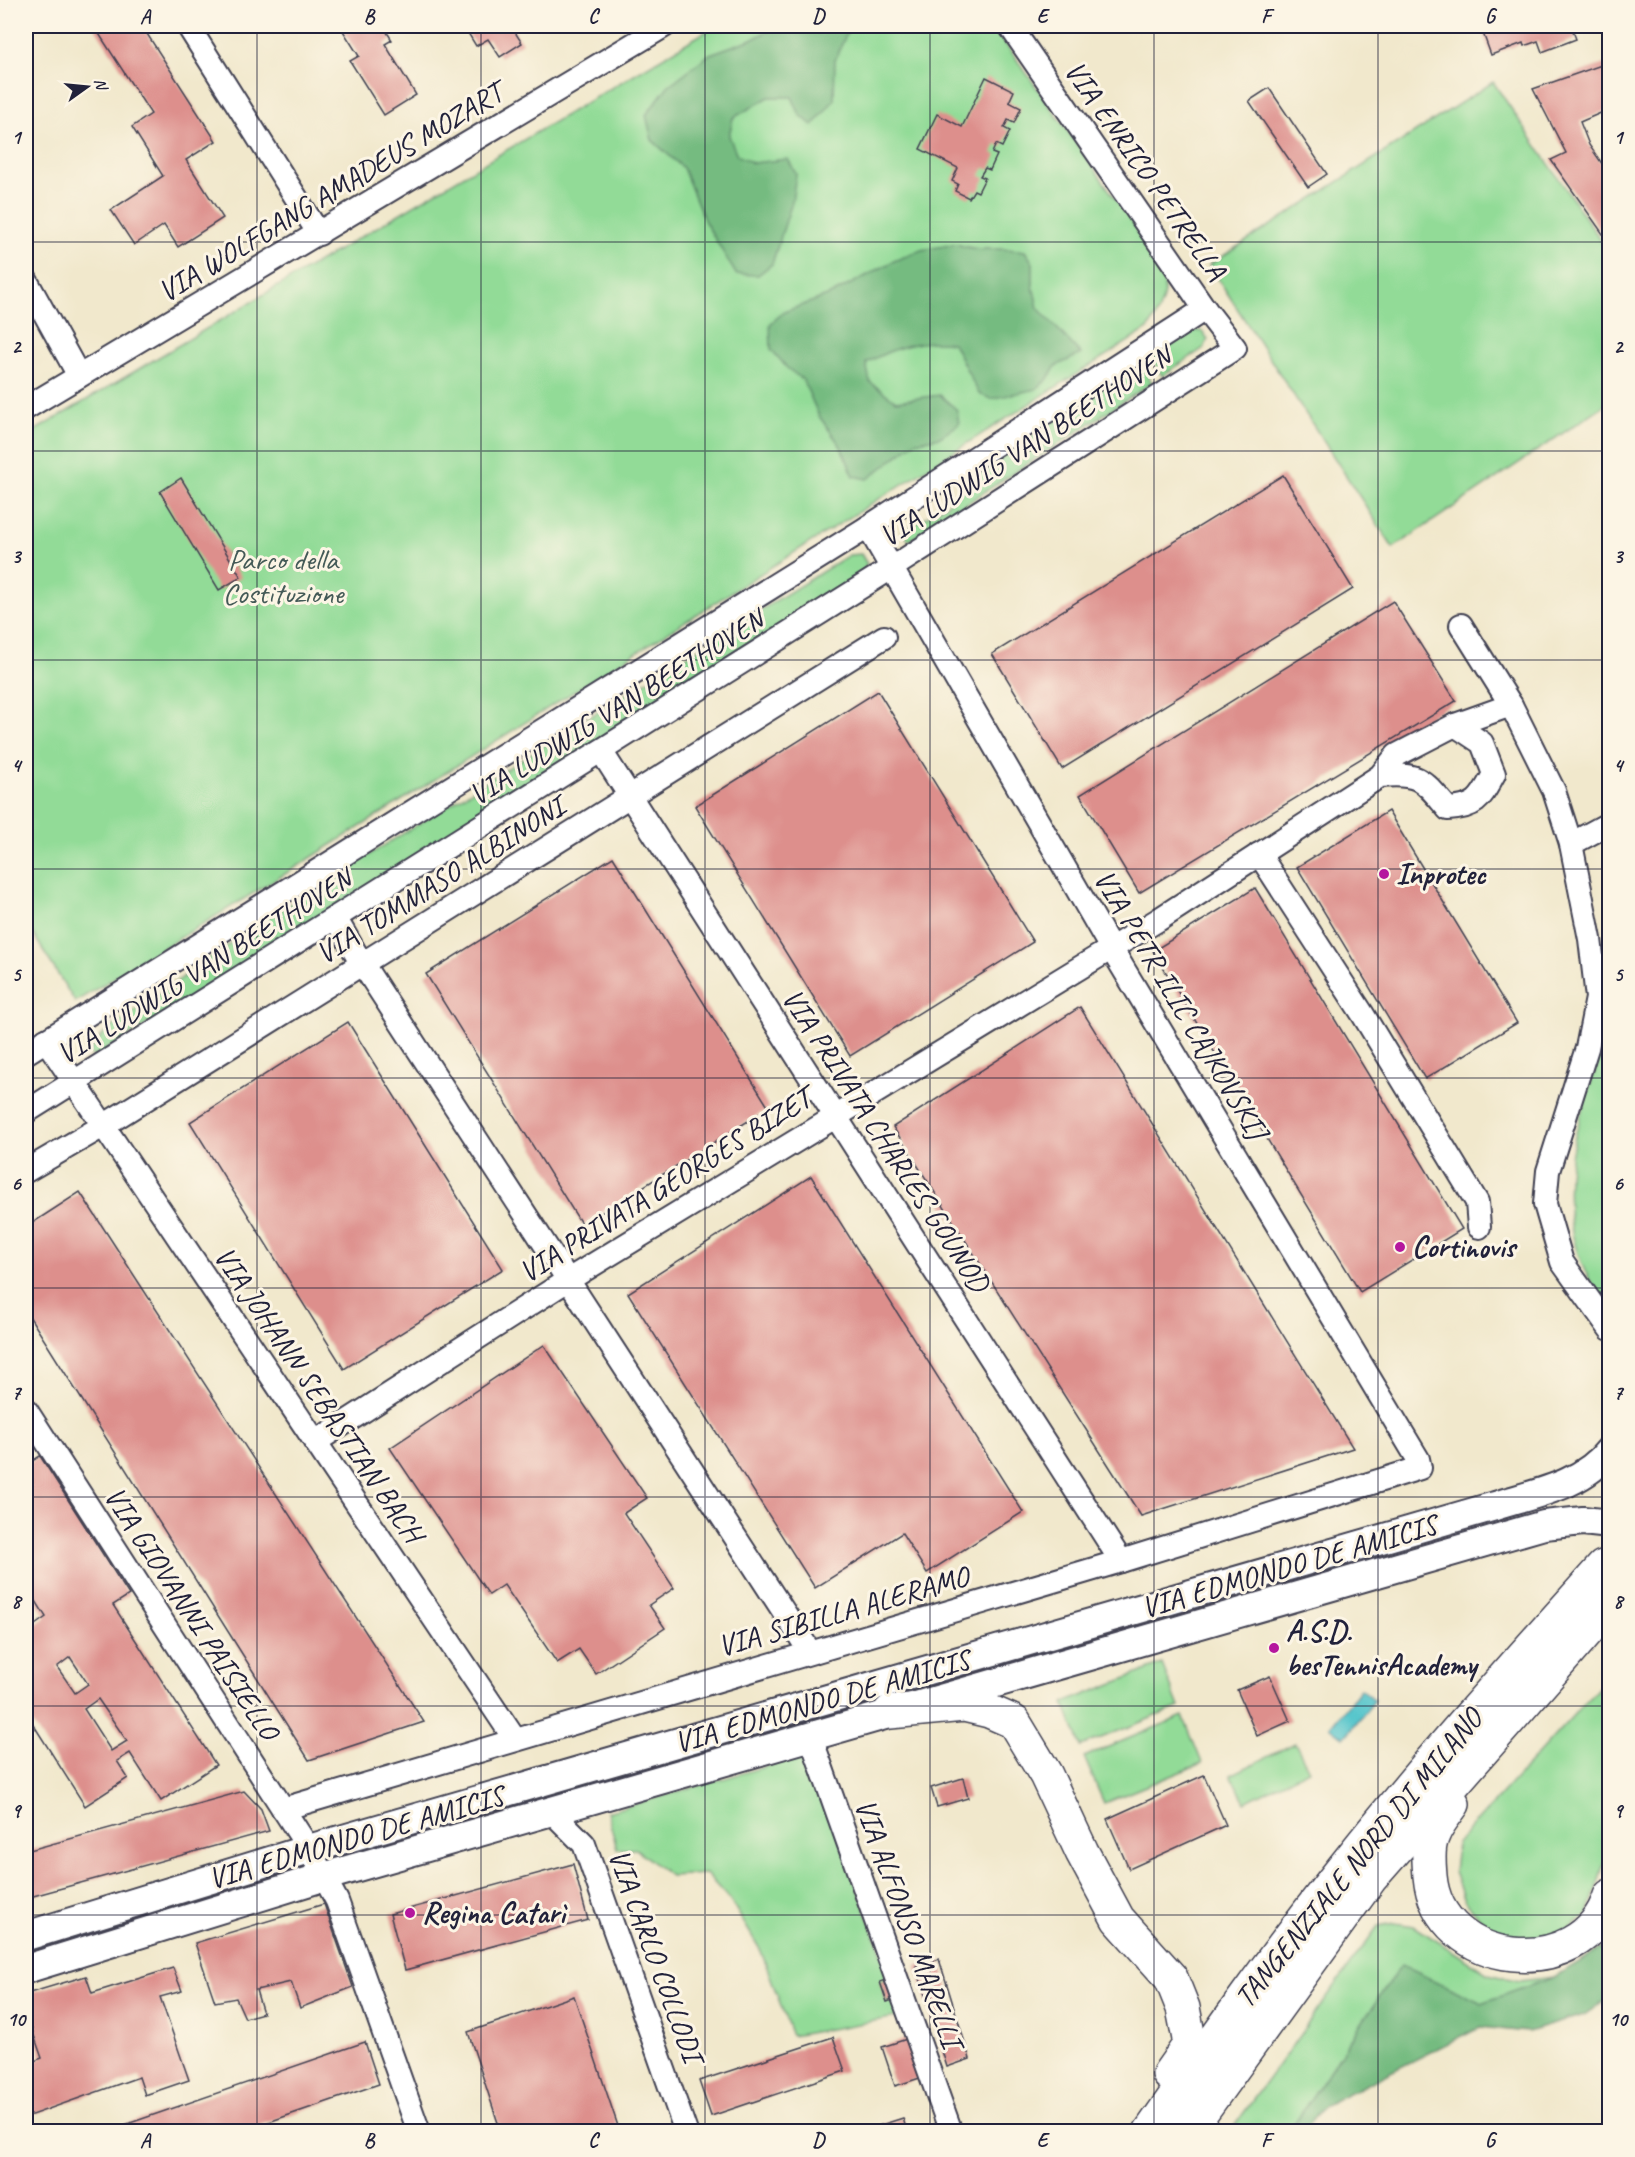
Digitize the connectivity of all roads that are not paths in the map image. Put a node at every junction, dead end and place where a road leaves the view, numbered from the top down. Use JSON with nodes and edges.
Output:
{"nodes":[{"id":1,"x":188,"y":26,"type":"edge"},
{"id":2,"x":664,"y":26,"type":"edge"},
{"id":3,"x":1010,"y":26,"type":"edge"},
{"id":4,"x":319,"y":234,"type":"junction"},
{"id":5,"x":26,"y":280,"type":"edge"},
{"id":6,"x":1205,"y":309,"type":"junction"},
{"id":7,"x":1235,"y":348,"type":"joint"},
{"id":8,"x":79,"y":376,"type":"junction"},
{"id":9,"x":26,"y":408,"type":"edge"},
{"id":10,"x":868,"y":527,"type":"junction"},
{"id":11,"x":893,"y":567,"type":"junction"},
{"id":12,"x":1461,"y":625,"type":"dead end"},
{"id":13,"x":885,"y":637,"type":"dead end"},
{"id":14,"x":1511,"y":705,"type":"junction"},
{"id":15,"x":1455,"y":725,"type":"junction"},
{"id":16,"x":601,"y":751,"type":"junction"},
{"id":17,"x":1380,"y":776,"type":"junction"},
{"id":18,"x":630,"y":796,"type":"junction"},
{"id":19,"x":1610,"y":823,"type":"edge"},
{"id":20,"x":1571,"y":844,"type":"junction"},
{"id":21,"x":1259,"y":854,"type":"junction"},
{"id":22,"x":336,"y":919,"type":"junction"},
{"id":23,"x":1112,"y":948,"type":"junction"},
{"id":24,"x":363,"y":963,"type":"junction"},
{"id":25,"x":46,"y":1040,"type":"junction"},
{"id":26,"x":26,"y":1053,"type":"edge"},
{"id":27,"x":74,"y":1083,"type":"junction"},
{"id":28,"x":26,"y":1112,"type":"edge"},
{"id":29,"x":835,"y":1115,"type":"junction"},
{"id":30,"x":103,"y":1126,"type":"junction"},
{"id":31,"x":26,"y":1171,"type":"edge"},
{"id":32,"x":1479,"y":1227,"type":"dead end"},
{"id":33,"x":568,"y":1280,"type":"junction"},
{"id":34,"x":1610,"y":1329,"type":"edge"},
{"id":35,"x":26,"y":1410,"type":"edge"},
{"id":36,"x":315,"y":1442,"type":"junction"},
{"id":37,"x":1610,"y":1450,"type":"edge"},
{"id":38,"x":1420,"y":1468,"type":"joint"},
{"id":39,"x":1610,"y":1524,"type":"edge"},
{"id":40,"x":1121,"y":1561,"type":"junction"},
{"id":41,"x":1603,"y":1567,"type":"dead end"},
{"id":42,"x":1610,"y":1605,"type":"edge"},
{"id":43,"x":810,"y":1652,"type":"junction"},
{"id":44,"x":1518,"y":1708,"type":"junction"},
{"id":45,"x":890,"y":1712,"type":"junction"},
{"id":46,"x":810,"y":1736,"type":"junction"},
{"id":47,"x":514,"y":1738,"type":"junction"},
{"id":48,"x":283,"y":1809,"type":"junction"},
{"id":49,"x":551,"y":1811,"type":"junction"},
{"id":50,"x":309,"y":1850,"type":"junction"},
{"id":51,"x":323,"y":1877,"type":"junction"},
{"id":52,"x":1610,"y":1896,"type":"edge"},
{"id":53,"x":26,"y":1936,"type":"edge"},
{"id":54,"x":26,"y":1969,"type":"edge"},
{"id":55,"x":419,"y":2132,"type":"edge"},
{"id":56,"x":686,"y":2132,"type":"edge"},
{"id":57,"x":951,"y":2132,"type":"edge"},
{"id":58,"x":1129,"y":2132,"type":"edge"},
{"id":59,"x":1150,"y":2132,"type":"edge"},
{"id":60,"x":1187,"y":2132,"type":"edge"}],
"edges":[{"from":1,"to":4,"type":"street"},
{"from":2,"to":4,"type":"street","name":"VIA WOLFGANG AMADEUS MOZART"},
{"from":3,"to":6,"type":"street","name":"VIA ENRICO PETRELLA"},
{"from":4,"to":8,"type":"street","name":"VIA WOLFGANG AMADEUS MOZART"},
{"from":5,"to":8,"type":"street"},
{"from":6,"to":7,"type":"street","name":"VIA ENRICO PETRELLA"},
{"from":6,"to":10,"type":"street","name":"VIA LUDWIG VAN BEETHOVEN"},
{"from":7,"to":11,"type":"street","name":"VIA LUDWIG VAN BEETHOVEN"},
{"from":8,"to":9,"type":"street","name":"VIA WOLFGANG AMADEUS MOZART"},
{"from":10,"to":11,"type":"street","name":"VIA PETR ILIC CAJKOVSKIJ"},
{"from":10,"to":25,"type":"street","name":"VIA LUDWIG VAN BEETHOVEN"},
{"from":11,"to":16,"type":"street","name":"VIA LUDWIG VAN BEETHOVEN"},
{"from":11,"to":23,"type":"street","name":"VIA PETR ILIC CAJKOVSKIJ"},
{"from":12,"to":14,"type":"street"},
{"from":13,"to":18,"type":"street","name":"VIA TOMMASO ALBINONI"},
{"from":14,"to":15,"type":"street"},
{"from":14,"to":20,"type":"street"},
{"from":15,"to":17,"type":"street","name":"VIA PRIVATA GEORGES BIZET"},
{"from":15,"to":17,"type":"street"},
{"from":16,"to":18,"type":"street","name":"VIA PRIVATA CHARLES GOUNOD"},
{"from":16,"to":22,"type":"street","name":"VIA LUDWIG VAN BEETHOVEN"},
{"from":17,"to":21,"type":"street","name":"VIA PRIVATA GEORGES BIZET"},
{"from":18,"to":24,"type":"street","name":"VIA TOMMASO ALBINONI"},
{"from":18,"to":29,"type":"street","name":"VIA PRIVATA CHARLES GOUNOD"},
{"from":19,"to":20,"type":"street"},
{"from":20,"to":34,"type":"street"},
{"from":21,"to":23,"type":"street","name":"VIA PRIVATA GEORGES BIZET"},
{"from":21,"to":32,"type":"street"},
{"from":22,"to":24,"type":"street"},
{"from":22,"to":27,"type":"street","name":"VIA LUDWIG VAN BEETHOVEN"},
{"from":23,"to":29,"type":"street","name":"VIA PRIVATA GEORGES BIZET"},
{"from":23,"to":38,"type":"street","name":"VIA PETR ILIC CAJKOVSKIJ"},
{"from":24,"to":30,"type":"street","name":"VIA TOMMASO ALBINONI"},
{"from":24,"to":33,"type":"street"},
{"from":25,"to":26,"type":"street","name":"VIA LUDWIG VAN BEETHOVEN"},
{"from":25,"to":27,"type":"street","name":"VIA JOHANN SEBASTIAN BACH"},
{"from":27,"to":28,"type":"street","name":"VIA LUDWIG VAN BEETHOVEN"},
{"from":27,"to":30,"type":"street","name":"VIA JOHANN SEBASTIAN BACH"},
{"from":29,"to":33,"type":"street","name":"VIA PRIVATA GEORGES BIZET"},
{"from":29,"to":40,"type":"street","name":"VIA PRIVATA CHARLES GOUNOD"},
{"from":30,"to":31,"type":"street","name":"VIA TOMMASO ALBINONI"},
{"from":30,"to":36,"type":"street","name":"VIA JOHANN SEBASTIAN BACH"},
{"from":33,"to":36,"type":"street","name":"VIA PRIVATA GEORGES BIZET"},
{"from":33,"to":43,"type":"street"},
{"from":35,"to":48,"type":"street","name":"VIA GIOVANNI PAISIELLO"},
{"from":36,"to":47,"type":"street","name":"VIA JOHANN SEBASTIAN BACH"},
{"from":37,"to":50,"type":"main road","name":"VIA EDMONDO DE AMICIS"},
{"from":38,"to":40,"type":"street","name":"VIA SIBILLA ALERAMO"},
{"from":39,"to":45,"type":"main road","name":"VIA EDMONDO DE AMICIS"},
{"from":40,"to":43,"type":"street","name":"VIA SIBILLA ALERAMO"},
{"from":41,"to":59,"type":"highway","name":"TANGENZIALE NORD DI MILANO"},
{"from":42,"to":44,"type":"highway","name":"TANGENZIALE NORD DI MILANO"},
{"from":43,"to":47,"type":"street","name":"VIA SIBILLA ALERAMO"},
{"from":44,"to":52,"type":"highway"},
{"from":44,"to":60,"type":"highway","name":"TANGENZIALE NORD DI MILANO"},
{"from":45,"to":46,"type":"main road","name":"VIA EDMONDO DE AMICIS"},
{"from":45,"to":58,"type":"highway"},
{"from":46,"to":49,"type":"main road","name":"VIA EDMONDO DE AMICIS"},
{"from":46,"to":57,"type":"street","name":"VIA ALFONSO MARELLI"},
{"from":47,"to":48,"type":"street","name":"VIA SIBILLA ALERAMO"},
{"from":48,"to":50,"type":"street","name":"VIA GIOVANNI PAISIELLO"},
{"from":49,"to":51,"type":"main road","name":"VIA EDMONDO DE AMICIS"},
{"from":49,"to":56,"type":"street","name":"VIA CARLO COLLODI"},
{"from":50,"to":51,"type":"street","name":"VIA GIOVANNI PAISIELLO"},
{"from":50,"to":53,"type":"main road","name":"VIA EDMONDO DE AMICIS"},
{"from":51,"to":54,"type":"main road","name":"VIA EDMONDO DE AMICIS"},
{"from":51,"to":55,"type":"street","name":"VIA GIOVANNI PAISIELLO"}]}
